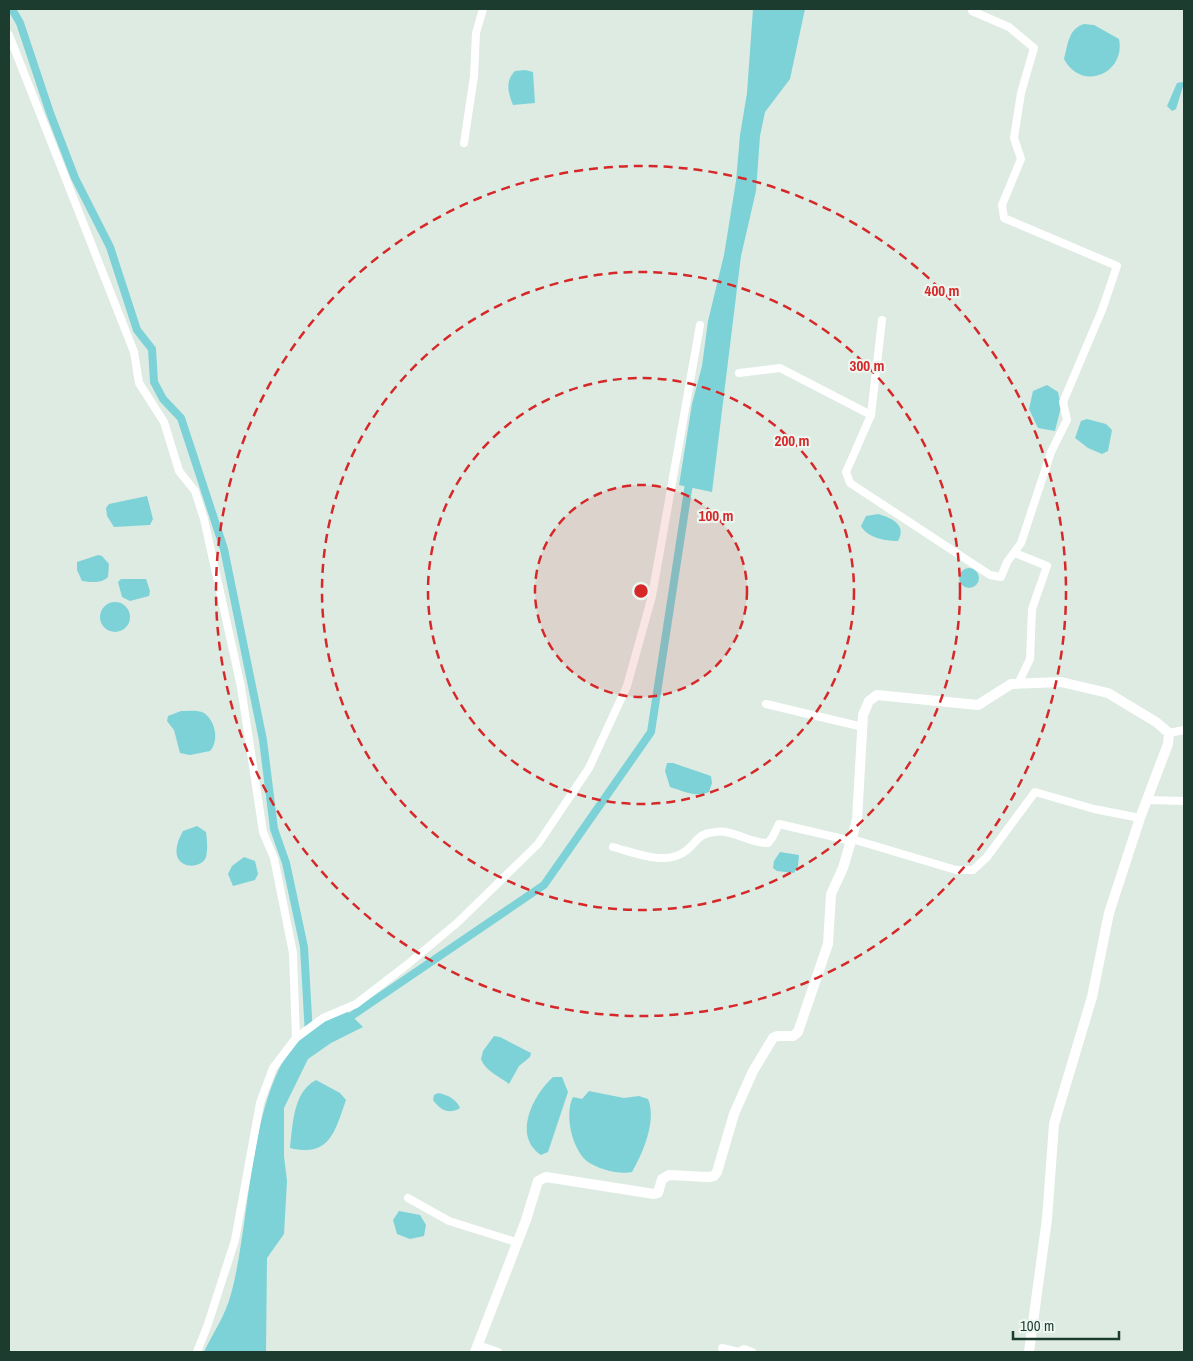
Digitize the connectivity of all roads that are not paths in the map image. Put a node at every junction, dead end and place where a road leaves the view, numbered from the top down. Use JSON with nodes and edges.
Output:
{"nodes":[{"id":1,"x":483,"y":9,"type":"edge"},
{"id":2,"x":972,"y":9,"type":"edge"},
{"id":3,"x":9,"y":35,"type":"edge"},
{"id":4,"x":464,"y":143,"type":"dead end"},
{"id":5,"x":882,"y":320,"type":"dead end"},
{"id":6,"x":700,"y":325,"type":"dead end"},
{"id":7,"x":739,"y":373,"type":"dead end"},
{"id":8,"x":871,"y":415,"type":"junction"},
{"id":9,"x":1015,"y":553,"type":"junction"},
{"id":10,"x":1018,"y":684,"type":"junction"},
{"id":11,"x":766,"y":704,"type":"dead end"},
{"id":12,"x":862,"y":727,"type":"junction"},
{"id":13,"x":1184,"y":730,"type":"edge"},
{"id":14,"x":1169,"y":734,"type":"junction"},
{"id":15,"x":1147,"y":800,"type":"junction"},
{"id":16,"x":1184,"y":801,"type":"edge"},
{"id":17,"x":1140,"y":818,"type":"junction"},
{"id":18,"x":852,"y":840,"type":"junction"},
{"id":19,"x":613,"y":847,"type":"dead end"},
{"id":20,"x":299,"y":1035,"type":"junction"},
{"id":21,"x":408,"y":1198,"type":"dead end"},
{"id":22,"x":516,"y":1242,"type":"junction"},
{"id":23,"x":722,"y":1348,"type":"dead end"},
{"id":24,"x":477,"y":1349,"type":"edge"},
{"id":25,"x":197,"y":1352,"type":"edge"},
{"id":26,"x":498,"y":1352,"type":"edge"},
{"id":27,"x":752,"y":1352,"type":"edge"},
{"id":28,"x":1029,"y":1352,"type":"edge"}],
"edges":[{"from":1,"to":4,"type":"street"},
{"from":2,"to":9,"type":"street"},
{"from":3,"to":20,"type":"street"},
{"from":5,"to":8,"type":"street"},
{"from":6,"to":20,"type":"street"},
{"from":7,"to":8,"type":"street"},
{"from":8,"to":9,"type":"street"},
{"from":9,"to":10,"type":"street"},
{"from":10,"to":12,"type":"street"},
{"from":10,"to":14,"type":"street"},
{"from":11,"to":12,"type":"street"},
{"from":12,"to":18,"type":"street"},
{"from":13,"to":14,"type":"street"},
{"from":14,"to":15,"type":"street"},
{"from":15,"to":16,"type":"street"},
{"from":15,"to":17,"type":"street"},
{"from":17,"to":18,"type":"street"},
{"from":17,"to":28,"type":"street"},
{"from":18,"to":19,"type":"street"},
{"from":18,"to":22,"type":"street"},
{"from":20,"to":25,"type":"street"},
{"from":21,"to":22,"type":"street"},
{"from":22,"to":24,"type":"street"},
{"from":23,"to":27,"type":"street"},
{"from":24,"to":26,"type":"street"}]}
